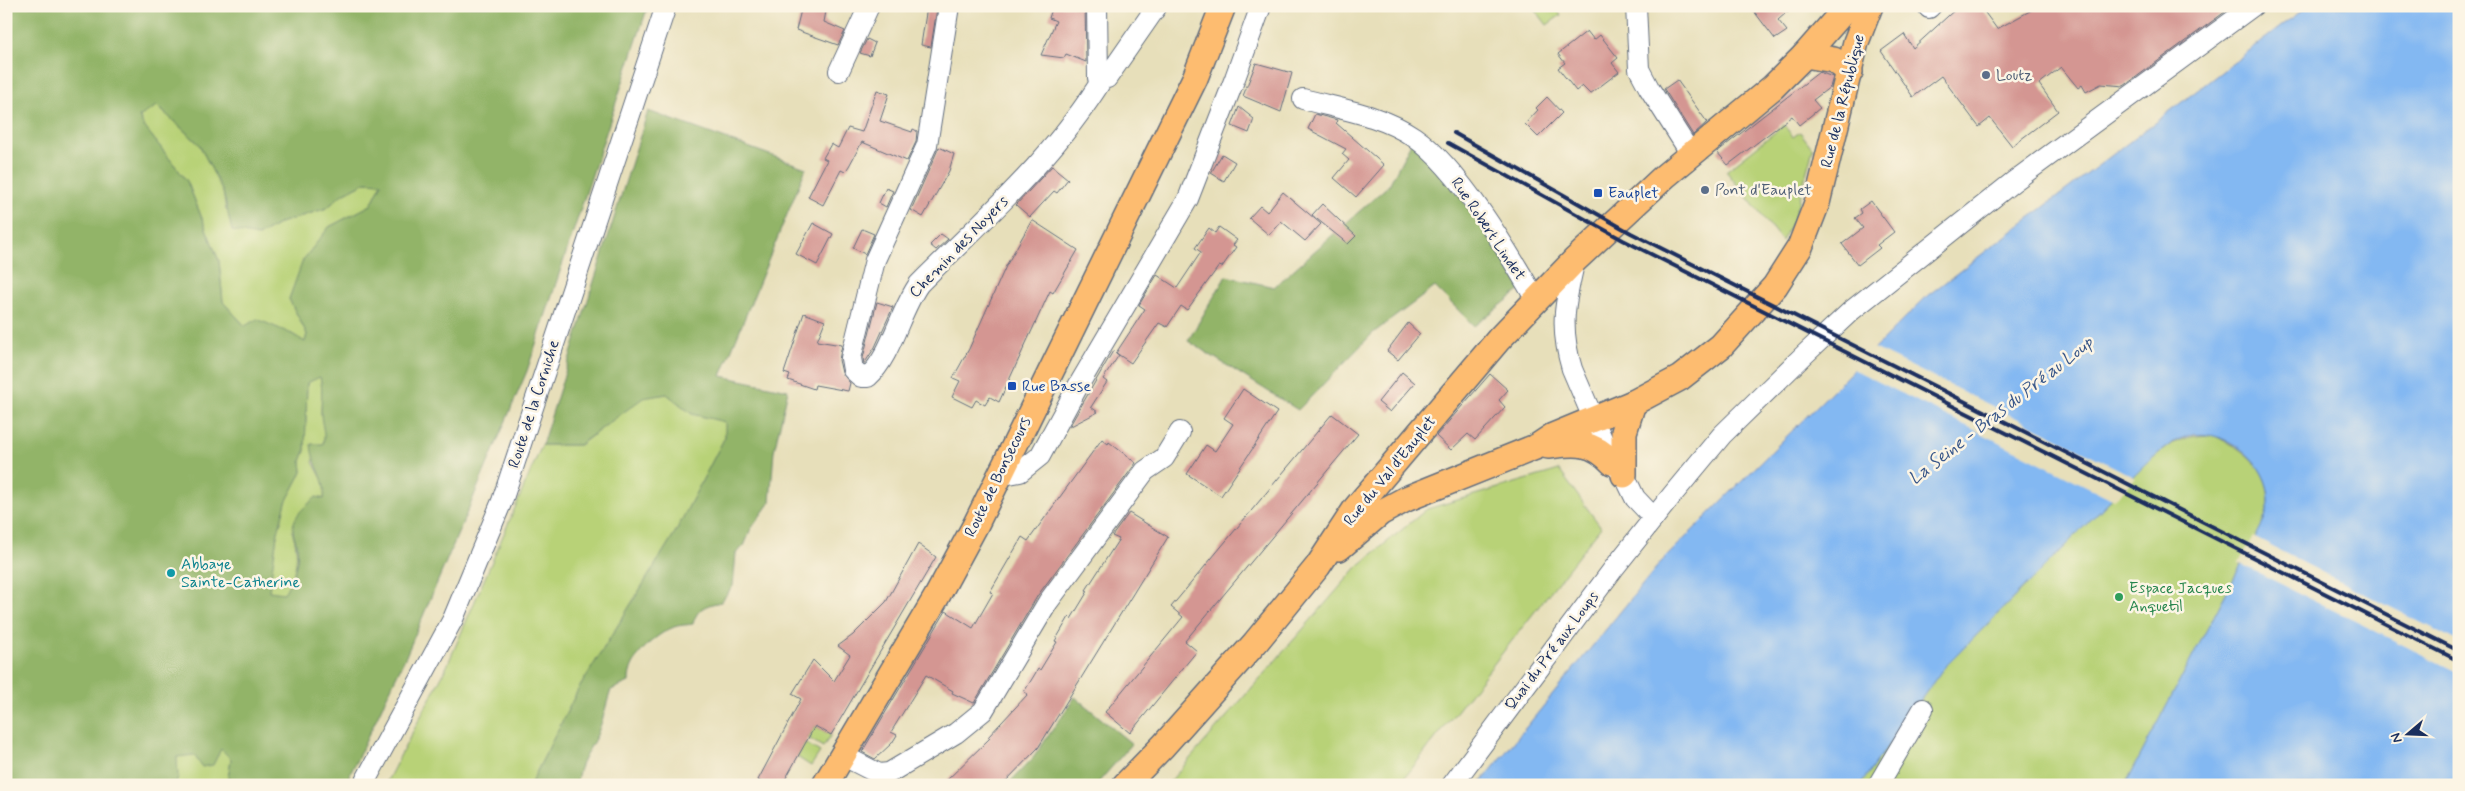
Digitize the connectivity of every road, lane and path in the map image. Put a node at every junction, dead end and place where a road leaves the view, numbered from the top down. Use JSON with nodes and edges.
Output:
{"nodes":[{"id":1,"x":666,"y":6,"type":"edge"},
{"id":2,"x":869,"y":6,"type":"edge"},
{"id":3,"x":948,"y":6,"type":"edge"},
{"id":4,"x":1097,"y":6,"type":"edge"},
{"id":5,"x":1157,"y":6,"type":"edge"},
{"id":6,"x":1223,"y":6,"type":"edge"},
{"id":7,"x":1261,"y":6,"type":"edge"},
{"id":8,"x":1636,"y":6,"type":"edge"},
{"id":9,"x":1848,"y":6,"type":"edge"},
{"id":10,"x":1870,"y":6,"type":"edge"},
{"id":11,"x":2254,"y":6,"type":"edge"},
{"id":12,"x":1805,"y":56,"type":"junction"},
{"id":13,"x":839,"y":71,"type":"dead end"},
{"id":14,"x":1850,"y":72,"type":"junction"},
{"id":15,"x":1103,"y":78,"type":"junction"},
{"id":16,"x":1303,"y":98,"type":"dead end"},
{"id":17,"x":1691,"y":154,"type":"junction"},
{"id":18,"x":1574,"y":260,"type":"junction"},
{"id":19,"x":1536,"y":300,"type":"junction"},
{"id":20,"x":1633,"y":403,"type":"junction"},
{"id":21,"x":1593,"y":420,"type":"junction"},
{"id":22,"x":1180,"y":432,"type":"dead end"},
{"id":23,"x":1538,"y":446,"type":"junction"},
{"id":24,"x":1618,"y":468,"type":"junction"},
{"id":25,"x":998,"y":476,"type":"junction"},
{"id":26,"x":1654,"y":518,"type":"junction"},
{"id":27,"x":1318,"y":566,"type":"junction"},
{"id":28,"x":1923,"y":709,"type":"dead end"},
{"id":29,"x":842,"y":755,"type":"junction"},
{"id":30,"x":364,"y":785,"type":"edge"},
{"id":31,"x":825,"y":785,"type":"edge"},
{"id":32,"x":1125,"y":785,"type":"edge"},
{"id":33,"x":1452,"y":785,"type":"edge"},
{"id":34,"x":1878,"y":785,"type":"edge"}],
"edges":[{"from":1,"to":30,"type":"street","name":"Route de la Corniche"},
{"from":2,"to":13,"type":"street"},
{"from":3,"to":15,"type":"street","name":"Chemin des Noyers"},
{"from":4,"to":15,"type":"street"},
{"from":5,"to":15,"type":"street","name":"Chemin des Noyers"},
{"from":6,"to":25,"type":"main road","name":"Route de Bonsecours"},
{"from":7,"to":25,"type":"street"},
{"from":8,"to":17,"type":"street"},
{"from":9,"to":12,"type":"main road","name":"Rue de la République"},
{"from":10,"to":14,"type":"main road","name":"Rue de la République"},
{"from":11,"to":26,"type":"street","name":"Quai du Pré aux Loups"},
{"from":12,"to":14,"type":"main road"},
{"from":12,"to":17,"type":"main road","name":"Rue de la République"},
{"from":14,"to":20,"type":"main road","name":"Rue de la République"},
{"from":16,"to":19,"type":"street","name":"Rue Robert Lindet"},
{"from":17,"to":18,"type":"main road","name":"Rue de la République"},
{"from":18,"to":19,"type":"main road","name":"Rue de la République"},
{"from":18,"to":21,"type":"street"},
{"from":19,"to":27,"type":"main road","name":"Rue du Val d'Eauplet"},
{"from":20,"to":21,"type":"main road","name":"Rue de la République"},
{"from":20,"to":24,"type":"main road"},
{"from":21,"to":23,"type":"main road","name":"Rue du Val d'Eauplet"},
{"from":21,"to":24,"type":"street"},
{"from":22,"to":29,"type":"street"},
{"from":23,"to":24,"type":"main road"},
{"from":23,"to":27,"type":"main road","name":"Rue du Val d'Eauplet"},
{"from":24,"to":26,"type":"street"},
{"from":25,"to":29,"type":"main road","name":"Route de Bonsecours"},
{"from":26,"to":33,"type":"street","name":"Quai du Pré aux Loups"},
{"from":27,"to":32,"type":"main road"},
{"from":28,"to":34,"type":"street"},
{"from":29,"to":31,"type":"main road","name":"Route de Bonsecours"}]}
